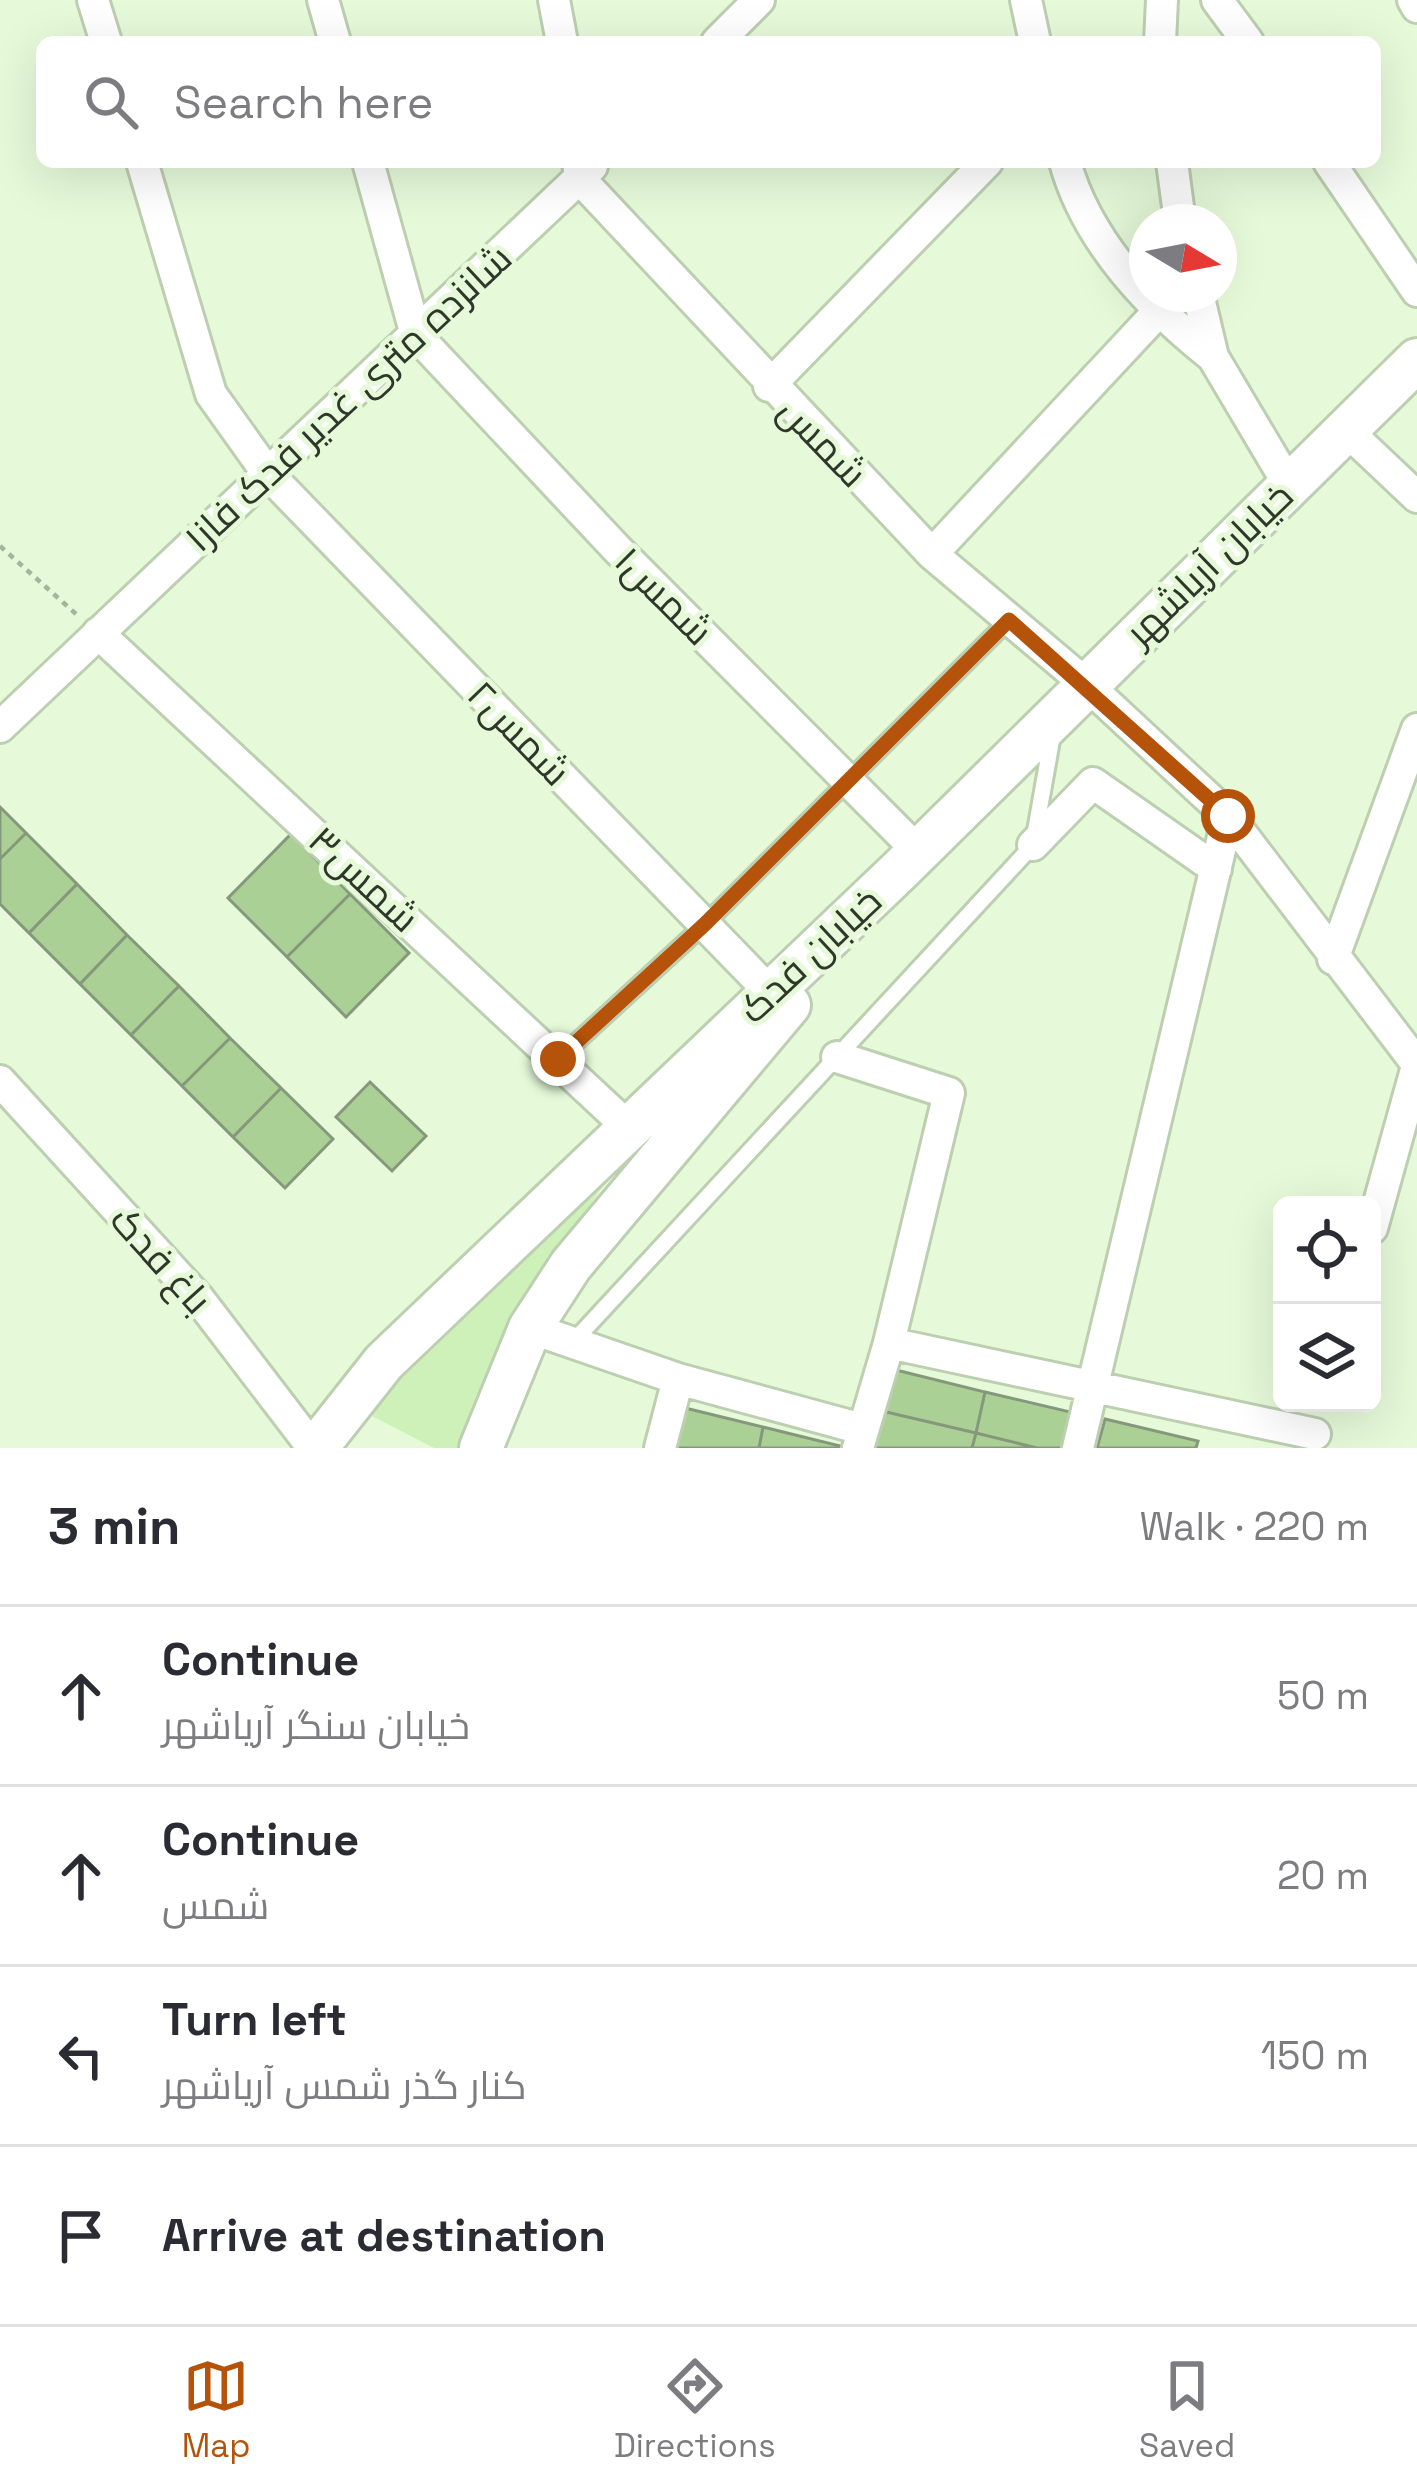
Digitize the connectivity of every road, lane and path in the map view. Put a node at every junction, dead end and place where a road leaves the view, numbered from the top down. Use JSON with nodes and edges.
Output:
{"nodes":[{"id":1,"x":93,"y":0,"type":"edge"},
{"id":2,"x":323,"y":0,"type":"edge"},
{"id":3,"x":554,"y":0,"type":"edge"},
{"id":4,"x":759,"y":0,"type":"edge"},
{"id":5,"x":1025,"y":0,"type":"edge"},
{"id":6,"x":1162,"y":0,"type":"edge"},
{"id":7,"x":1217,"y":0,"type":"edge"},
{"id":8,"x":104,"y":36,"type":"edge"},
{"id":9,"x":333,"y":36,"type":"edge"},
{"id":10,"x":561,"y":36,"type":"edge"},
{"id":11,"x":723,"y":36,"type":"edge"},
{"id":12,"x":1034,"y":36,"type":"edge"},
{"id":13,"x":1160,"y":36,"type":"edge"},
{"id":14,"x":1244,"y":36,"type":"edge"},
{"id":15,"x":144,"y":168,"type":"edge"},
{"id":16,"x":370,"y":168,"type":"edge"},
{"id":17,"x":585,"y":168,"type":"edge"},
{"id":18,"x":982,"y":168,"type":"edge"},
{"id":19,"x":1068,"y":168,"type":"edge"},
{"id":20,"x":1173,"y":168,"type":"edge"},
{"id":21,"x":1334,"y":168,"type":"edge"},
{"id":22,"x":1178,"y":204,"type":"edge"},
{"id":23,"x":1417,"y":291,"type":"edge"},
{"id":24,"x":1202,"y":312,"type":"edge"},
{"id":25,"x":1157,"y":313,"type":"junction"},
{"id":26,"x":416,"y":334,"type":"junction"},
{"id":27,"x":1213,"y":357,"type":"junction"},
{"id":28,"x":1417,"y":360,"type":"edge"},
{"id":29,"x":769,"y":386,"type":"junction"},
{"id":30,"x":1346,"y":430,"type":"junction"},
{"id":31,"x":268,"y":474,"type":"junction"},
{"id":32,"x":1289,"y":485,"type":"junction"},
{"id":33,"x":1417,"y":497,"type":"edge"},
{"id":34,"x":0,"y":546,"type":"edge"},
{"id":35,"x":932,"y":554,"type":"junction"},
{"id":36,"x":1009,"y":620,"type":"junction"},
{"id":37,"x":98,"y":633,"type":"junction"},
{"id":38,"x":1071,"y":698,"type":"junction"},
{"id":39,"x":0,"y":727,"type":"edge"},
{"id":40,"x":1417,"y":729,"type":"edge"},
{"id":41,"x":848,"y":779,"type":"junction"},
{"id":42,"x":1228,"y":816,"type":"junction"},
{"id":43,"x":1033,"y":845,"type":"junction"},
{"id":44,"x":909,"y":860,"type":"junction"},
{"id":45,"x":1216,"y":869,"type":"junction"},
{"id":46,"x":705,"y":924,"type":"junction"},
{"id":47,"x":1333,"y":959,"type":"junction"},
{"id":48,"x":770,"y":992,"type":"junction"},
{"id":49,"x":837,"y":1058,"type":"junction"},
{"id":50,"x":558,"y":1059,"type":"junction"},
{"id":51,"x":1417,"y":1065,"type":"edge"},
{"id":52,"x":0,"y":1081,"type":"edge"},
{"id":53,"x":628,"y":1127,"type":"junction"},
{"id":54,"x":1381,"y":1196,"type":"edge"},
{"id":55,"x":530,"y":1328,"type":"junction"},
{"id":56,"x":889,"y":1343,"type":"junction"},
{"id":57,"x":570,"y":1345,"type":"junction"},
{"id":58,"x":678,"y":1379,"type":"junction"},
{"id":59,"x":1093,"y":1387,"type":"junction"},
{"id":60,"x":860,"y":1439,"type":"edge"},
{"id":61,"x":1313,"y":1441,"type":"edge"},
{"id":62,"x":315,"y":1448,"type":"edge"},
{"id":63,"x":481,"y":1448,"type":"edge"},
{"id":64,"x":660,"y":1448,"type":"edge"},
{"id":65,"x":1078,"y":1448,"type":"edge"}],
"edges":[{"from":1,"to":8,"type":"street"},
{"from":2,"to":9,"type":"street"},
{"from":3,"to":10,"type":"street"},
{"from":4,"to":11,"type":"street"},
{"from":5,"to":12,"type":"street"},
{"from":6,"to":13,"type":"street"},
{"from":7,"to":14,"type":"street"},
{"from":15,"to":31,"type":"street","name":"شمس۲"},
{"from":16,"to":26,"type":"street"},
{"from":17,"to":26,"type":"street","name":"شانزده متری غدیر فدک فاز۱"},
{"from":17,"to":29,"type":"street","name":"شمس"},
{"from":18,"to":29,"type":"street"},
{"from":19,"to":25,"type":"street"},
{"from":20,"to":22,"type":"street"},
{"from":21,"to":23,"type":"street"},
{"from":24,"to":27,"type":"street"},
{"from":25,"to":27,"type":"street"},
{"from":25,"to":35,"type":"street"},
{"from":26,"to":31,"type":"street","name":"شانزده متری غدیر فدک فاز۱"},
{"from":26,"to":41,"type":"street","name":"شمس۱"},
{"from":27,"to":32,"type":"street"},
{"from":28,"to":30,"type":"main road","name":"خیابان آریاشهر"},
{"from":29,"to":35,"type":"street","name":"شمس"},
{"from":30,"to":32,"type":"main road","name":"خیابان آریاشهر"},
{"from":30,"to":33,"type":"street"},
{"from":31,"to":37,"type":"street","name":"شانزده متری غدیر فدک فاز۱"},
{"from":31,"to":46,"type":"street","name":"شمس۲"},
{"from":32,"to":38,"type":"main road","name":"خیابان آریاشهر"},
{"from":34,"to":37,"type":"path"},
{"from":35,"to":36,"type":"street","name":"شمس"},
{"from":36,"to":38,"type":"street","name":"شمس"},
{"from":36,"to":41,"type":"lane"},
{"from":37,"to":39,"type":"street"},
{"from":37,"to":50,"type":"street","name":"شمس۳"},
{"from":38,"to":42,"type":"street","name":"شمس"},
{"from":38,"to":43,"type":"lane"},
{"from":38,"to":44,"type":"main road","name":"خیابان آریاشهر"},
{"from":40,"to":47,"type":"street"},
{"from":41,"to":44,"type":"street","name":"شمس۱"},
{"from":41,"to":46,"type":"lane"},
{"from":42,"to":45,"type":"street"},
{"from":42,"to":47,"type":"street","name":"شمس"},
{"from":43,"to":45,"type":"street"},
{"from":43,"to":49,"type":"lane"},
{"from":44,"to":48,"type":"main road","name":"خیابان فدک"},
{"from":44,"to":55,"type":"main road","name":"خیابان فدک"},
{"from":45,"to":59,"type":"street"},
{"from":46,"to":48,"type":"street","name":"شمس۲"},
{"from":46,"to":50,"type":"lane"},
{"from":47,"to":51,"type":"street","name":"شمس"},
{"from":48,"to":53,"type":"main road","name":"خیابان فدک"},
{"from":49,"to":56,"type":"street"},
{"from":49,"to":57,"type":"lane"},
{"from":50,"to":53,"type":"street","name":"شمس۳"},
{"from":51,"to":54,"type":"street"},
{"from":52,"to":62,"type":"street","name":"باغ فدک"},
{"from":53,"to":62,"type":"main road","name":"خیابان فدک"},
{"from":55,"to":57,"type":"street"},
{"from":55,"to":63,"type":"main road","name":"خیابان فدک"},
{"from":56,"to":59,"type":"street"},
{"from":56,"to":60,"type":"street"},
{"from":57,"to":58,"type":"street"},
{"from":58,"to":60,"type":"street"},
{"from":58,"to":64,"type":"street"},
{"from":59,"to":61,"type":"street"},
{"from":59,"to":65,"type":"street"}]}
